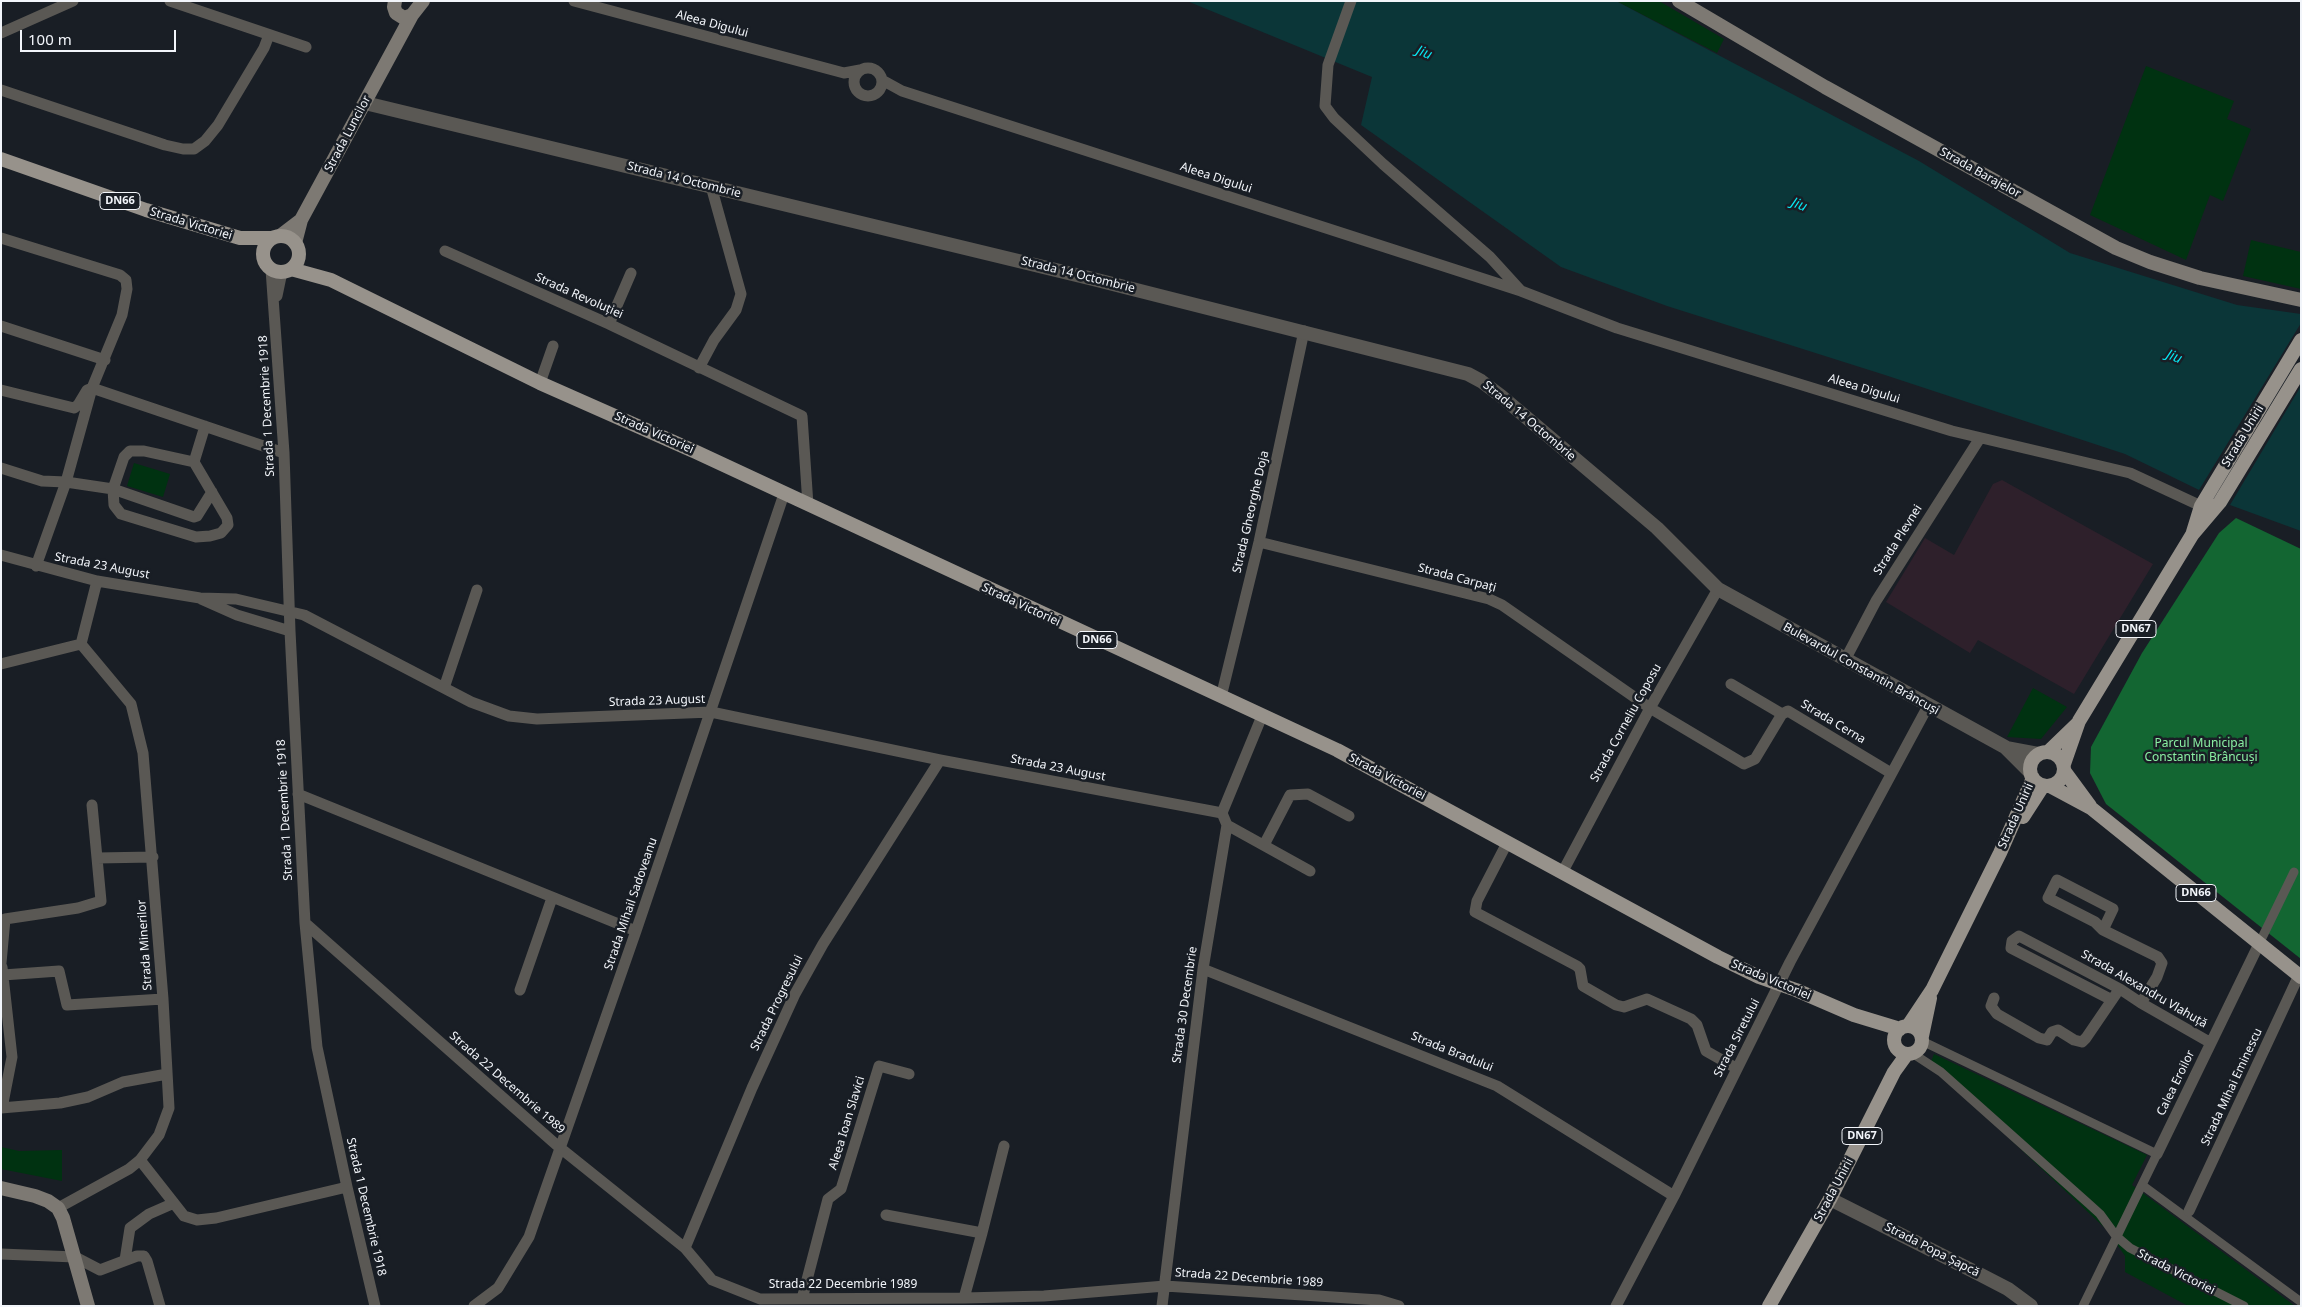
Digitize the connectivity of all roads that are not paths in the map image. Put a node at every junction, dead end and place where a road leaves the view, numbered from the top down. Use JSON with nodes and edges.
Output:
{"nodes":[{"id":1,"x":73,"y":1,"type":"edge"},
{"id":2,"x":170,"y":1,"type":"edge"},
{"id":3,"x":423,"y":1,"type":"edge"},
{"id":4,"x":574,"y":1,"type":"edge"},
{"id":5,"x":1351,"y":1,"type":"edge"},
{"id":6,"x":1679,"y":1,"type":"edge"},
{"id":7,"x":396,"y":8,"type":"edge"},
{"id":8,"x":1,"y":33,"type":"edge"},
{"id":9,"x":269,"y":35,"type":"junction"},
{"id":10,"x":306,"y":47,"type":"dead end"},
{"id":11,"x":860,"y":70,"type":"junction"},
{"id":12,"x":844,"y":73,"type":"junction"},
{"id":13,"x":882,"y":80,"type":"junction"},
{"id":14,"x":1,"y":90,"type":"edge"},
{"id":15,"x":857,"y":90,"type":"junction"},
{"id":16,"x":902,"y":91,"type":"junction"},
{"id":17,"x":877,"y":93,"type":"junction"},
{"id":18,"x":365,"y":103,"type":"junction"},
{"id":19,"x":1,"y":159,"type":"edge"},
{"id":20,"x":711,"y":186,"type":"junction"},
{"id":21,"x":301,"y":220,"type":"junction"},
{"id":22,"x":276,"y":237,"type":"junction"},
{"id":23,"x":1,"y":238,"type":"edge"},
{"id":24,"x":240,"y":238,"type":"junction"},
{"id":25,"x":295,"y":243,"type":"junction"},
{"id":26,"x":446,"y":251,"type":"dead end"},
{"id":27,"x":263,"y":257,"type":"junction"},
{"id":28,"x":285,"y":268,"type":"junction"},
{"id":29,"x":631,"y":273,"type":"dead end"},
{"id":30,"x":1521,"y":291,"type":"junction"},
{"id":31,"x":2301,"y":300,"type":"edge"},
{"id":32,"x":609,"y":324,"type":"junction"},
{"id":33,"x":1,"y":326,"type":"edge"},
{"id":34,"x":1304,"y":331,"type":"junction"},
{"id":35,"x":2301,"y":340,"type":"edge"},
{"id":36,"x":553,"y":346,"type":"dead end"},
{"id":37,"x":105,"y":360,"type":"junction"},
{"id":38,"x":699,"y":368,"type":"junction"},
{"id":39,"x":2301,"y":369,"type":"edge"},
{"id":40,"x":540,"y":383,"type":"junction"},
{"id":41,"x":92,"y":388,"type":"junction"},
{"id":42,"x":1,"y":390,"type":"edge"},
{"id":43,"x":205,"y":426,"type":"junction"},
{"id":44,"x":1980,"y":438,"type":"junction"},
{"id":45,"x":284,"y":453,"type":"junction"},
{"id":46,"x":194,"y":462,"type":"junction"},
{"id":47,"x":1,"y":468,"type":"edge"},
{"id":48,"x":66,"y":482,"type":"junction"},
{"id":49,"x":114,"y":489,"type":"junction"},
{"id":50,"x":212,"y":492,"type":"junction"},
{"id":51,"x":784,"y":494,"type":"junction"},
{"id":52,"x":2204,"y":500,"type":"junction"},
{"id":53,"x":808,"y":505,"type":"junction"},
{"id":54,"x":2192,"y":535,"type":"junction"},
{"id":55,"x":1259,"y":542,"type":"junction"},
{"id":56,"x":1,"y":555,"type":"edge"},
{"id":57,"x":36,"y":566,"type":"junction"},
{"id":58,"x":97,"y":581,"type":"junction"},
{"id":59,"x":1718,"y":589,"type":"junction"},
{"id":60,"x":477,"y":590,"type":"dead end"},
{"id":61,"x":200,"y":598,"type":"junction"},
{"id":62,"x":290,"y":611,"type":"junction"},
{"id":63,"x":290,"y":631,"type":"junction"},
{"id":64,"x":81,"y":644,"type":"junction"},
{"id":65,"x":1845,"y":660,"type":"junction"},
{"id":66,"x":1,"y":664,"type":"edge"},
{"id":67,"x":1731,"y":684,"type":"dead end"},
{"id":68,"x":444,"y":688,"type":"junction"},
{"id":69,"x":1221,"y":697,"type":"junction"},
{"id":70,"x":1928,"y":706,"type":"junction"},
{"id":71,"x":1650,"y":708,"type":"junction"},
{"id":72,"x":711,"y":712,"type":"junction"},
{"id":73,"x":1782,"y":714,"type":"junction"},
{"id":74,"x":1262,"y":716,"type":"junction"},
{"id":75,"x":2079,"y":721,"type":"junction"},
{"id":76,"x":2005,"y":747,"type":"junction"},
{"id":77,"x":2044,"y":753,"type":"junction"},
{"id":78,"x":940,"y":760,"type":"junction"},
{"id":79,"x":2065,"y":768,"type":"junction"},
{"id":80,"x":1890,"y":773,"type":"junction"},
{"id":81,"x":2039,"y":780,"type":"junction"},
{"id":82,"x":298,"y":794,"type":"junction"},
{"id":83,"x":92,"y":805,"type":"dead end"},
{"id":84,"x":2091,"y":808,"type":"junction"},
{"id":85,"x":1222,"y":813,"type":"junction"},
{"id":86,"x":1349,"y":816,"type":"dead end"},
{"id":87,"x":1227,"y":825,"type":"junction"},
{"id":88,"x":1507,"y":843,"type":"junction"},
{"id":89,"x":1264,"y":845,"type":"junction"},
{"id":90,"x":152,"y":857,"type":"junction"},
{"id":91,"x":97,"y":858,"type":"junction"},
{"id":92,"x":1310,"y":871,"type":"dead end"},
{"id":93,"x":2294,"y":872,"type":"dead end"},
{"id":94,"x":1562,"y":873,"type":"junction"},
{"id":95,"x":552,"y":898,"type":"junction"},
{"id":96,"x":305,"y":923,"type":"junction"},
{"id":97,"x":2103,"y":930,"type":"junction"},
{"id":98,"x":636,"y":932,"type":"junction"},
{"id":99,"x":2259,"y":944,"type":"junction"},
{"id":100,"x":2,"y":967,"type":"edge"},
{"id":101,"x":1203,"y":969,"type":"junction"},
{"id":102,"x":2300,"y":976,"type":"edge"},
{"id":103,"x":1779,"y":984,"type":"junction"},
{"id":104,"x":2120,"y":988,"type":"junction"},
{"id":105,"x":520,"y":990,"type":"dead end"},
{"id":106,"x":1932,"y":990,"type":"junction"},
{"id":107,"x":163,"y":998,"type":"junction"},
{"id":108,"x":1994,"y":998,"type":"dead end"},
{"id":109,"x":2112,"y":1000,"type":"junction"},
{"id":110,"x":2142,"y":1003,"type":"junction"},
{"id":111,"x":1922,"y":1039,"type":"junction"},
{"id":112,"x":1903,"y":1041,"type":"junction"},
{"id":113,"x":2211,"y":1043,"type":"junction"},
{"id":114,"x":7,"y":1056,"type":"edge"},
{"id":115,"x":1736,"y":1068,"type":"junction"},
{"id":116,"x":167,"y":1074,"type":"junction"},
{"id":117,"x":909,"y":1074,"type":"dead end"},
{"id":118,"x":1,"y":1108,"type":"edge"},
{"id":119,"x":1004,"y":1146,"type":"dead end"},
{"id":120,"x":559,"y":1147,"type":"junction"},
{"id":121,"x":2156,"y":1154,"type":"junction"},
{"id":122,"x":140,"y":1160,"type":"junction"},
{"id":123,"x":2142,"y":1185,"type":"junction"},
{"id":124,"x":346,"y":1187,"type":"junction"},
{"id":125,"x":1,"y":1188,"type":"edge"},
{"id":126,"x":1674,"y":1196,"type":"junction"},
{"id":127,"x":1830,"y":1199,"type":"junction"},
{"id":128,"x":174,"y":1203,"type":"junction"},
{"id":129,"x":58,"y":1208,"type":"junction"},
{"id":130,"x":2189,"y":1211,"type":"dead end"},
{"id":131,"x":886,"y":1215,"type":"dead end"},
{"id":132,"x":982,"y":1233,"type":"junction"},
{"id":133,"x":2116,"y":1236,"type":"junction"},
{"id":134,"x":685,"y":1248,"type":"junction"},
{"id":135,"x":1,"y":1254,"type":"edge"},
{"id":136,"x":74,"y":1257,"type":"junction"},
{"id":137,"x":125,"y":1260,"type":"junction"},
{"id":138,"x":1165,"y":1286,"type":"junction"},
{"id":139,"x":964,"y":1298,"type":"junction"},
{"id":140,"x":802,"y":1299,"type":"junction"},
{"id":141,"x":2301,"y":1302,"type":"edge"},
{"id":142,"x":882,"y":1303,"type":"edge"},
{"id":143,"x":88,"y":1306,"type":"edge"},
{"id":144,"x":160,"y":1306,"type":"edge"},
{"id":145,"x":375,"y":1306,"type":"edge"},
{"id":146,"x":474,"y":1306,"type":"edge"},
{"id":147,"x":1162,"y":1306,"type":"edge"},
{"id":148,"x":1399,"y":1306,"type":"edge"},
{"id":149,"x":1616,"y":1306,"type":"edge"},
{"id":150,"x":1769,"y":1306,"type":"edge"},
{"id":151,"x":2031,"y":1306,"type":"edge"},
{"id":152,"x":2083,"y":1306,"type":"edge"},
{"id":153,"x":2244,"y":1306,"type":"edge"}],
"edges":[{"from":1,"to":8,"type":"street"},
{"from":2,"to":9,"type":"street"},
{"from":3,"to":7,"type":"main road"},
{"from":4,"to":12,"type":"street","name":"Aleea Digului"},
{"from":5,"to":30,"type":"street","name":"Aleea Digului"},
{"from":6,"to":31,"type":"main road","name":"Strada Barajelor"},
{"from":7,"to":18,"type":"main road","name":"Strada Luncilor"},
{"from":9,"to":10,"type":"street"},
{"from":9,"to":14,"type":"street"},
{"from":11,"to":12,"type":"street","name":"Aleea Digului"},
{"from":11,"to":13,"type":"street"},
{"from":11,"to":15,"type":"street"},
{"from":12,"to":15,"type":"street"},
{"from":13,"to":16,"type":"street","name":"Aleea Digului"},
{"from":13,"to":17,"type":"street"},
{"from":15,"to":17,"type":"street"},
{"from":16,"to":17,"type":"street","name":"Aleea Digului"},
{"from":16,"to":30,"type":"street","name":"Aleea Digului"},
{"from":18,"to":20,"type":"street","name":"Strada 14 Octombrie"},
{"from":18,"to":21,"type":"main road","name":"Strada Luncilor"},
{"from":19,"to":24,"type":"main road","name":"Strada Victoriei","number":"DN66"},
{"from":20,"to":34,"type":"street","name":"Strada 14 Octombrie"},
{"from":20,"to":38,"type":"street"},
{"from":21,"to":22,"type":"main road","name":"Strada Luncilor"},
{"from":21,"to":25,"type":"main road","name":"Strada Luncilor"},
{"from":22,"to":24,"type":"main road","name":"Strada Victoriei","number":"DN66"},
{"from":22,"to":25,"type":"main road"},
{"from":22,"to":27,"type":"main road"},
{"from":23,"to":37,"type":"street"},
{"from":24,"to":27,"type":"main road","name":"Strada Victoriei","number":"DN66"},
{"from":25,"to":28,"type":"main road"},
{"from":26,"to":32,"type":"street","name":"Strada Revoluției"},
{"from":27,"to":28,"type":"main road"},
{"from":28,"to":40,"type":"main road","name":"Strada Victoriei","number":"DN66"},
{"from":28,"to":45,"type":"street","name":"Strada 1 Decembrie 1918"},
{"from":29,"to":32,"type":"street"},
{"from":30,"to":44,"type":"street","name":"Aleea Digului"},
{"from":32,"to":38,"type":"street","name":"Strada Revoluției"},
{"from":33,"to":37,"type":"street"},
{"from":34,"to":55,"type":"street","name":"Strada Gheorghe Doja"},
{"from":34,"to":59,"type":"street","name":"Strada 14 Octombrie"},
{"from":35,"to":52,"type":"main road","name":"Strada Unirii","number":"DN67"},
{"from":36,"to":40,"type":"street"},
{"from":37,"to":41,"type":"street"},
{"from":38,"to":53,"type":"street","name":"Strada Revoluției"},
{"from":39,"to":54,"type":"main road","name":"Strada Unirii","number":"DN67"},
{"from":40,"to":51,"type":"main road","name":"Strada Victoriei","number":"DN66"},
{"from":41,"to":42,"type":"street"},
{"from":41,"to":43,"type":"street"},
{"from":41,"to":48,"type":"street"},
{"from":43,"to":45,"type":"street"},
{"from":43,"to":46,"type":"street"},
{"from":44,"to":52,"type":"street","name":"Aleea Digului"},
{"from":44,"to":65,"type":"street","name":"Strada Plevnei"},
{"from":45,"to":62,"type":"street","name":"Strada 1 Decembrie 1918"},
{"from":46,"to":49,"type":"street"},
{"from":46,"to":50,"type":"street"},
{"from":47,"to":48,"type":"street"},
{"from":48,"to":49,"type":"street"},
{"from":48,"to":57,"type":"street"},
{"from":49,"to":50,"type":"street"},
{"from":49,"to":50,"type":"street"},
{"from":51,"to":53,"type":"main road","name":"Strada Victoriei","number":"DN66"},
{"from":51,"to":72,"type":"street","name":"Strada Mihail Sadoveanu"},
{"from":52,"to":54,"type":"main road","name":"Strada Unirii","number":"DN67"},
{"from":53,"to":69,"type":"main road","name":"Strada Victoriei","number":"DN66"},
{"from":54,"to":75,"type":"main road","name":"Strada Unirii","number":"DN67"},
{"from":55,"to":69,"type":"street","name":"Strada Gheorghe Doja"},
{"from":55,"to":71,"type":"street","name":"Strada Carpați"},
{"from":56,"to":57,"type":"street","name":"Strada 23 August"},
{"from":57,"to":58,"type":"street","name":"Strada 23 August"},
{"from":58,"to":61,"type":"street","name":"Strada 23 August"},
{"from":58,"to":64,"type":"street"},
{"from":59,"to":65,"type":"street","name":"Bulevardul Constantin Brâncuși"},
{"from":59,"to":71,"type":"street","name":"Strada Corneliu Coposu"},
{"from":60,"to":68,"type":"street"},
{"from":61,"to":62,"type":"street","name":"Strada 23 August"},
{"from":61,"to":63,"type":"street","name":"Strada 23 August"},
{"from":62,"to":63,"type":"street","name":"Strada 1 Decembrie 1918"},
{"from":62,"to":68,"type":"street","name":"Strada 23 August"},
{"from":63,"to":82,"type":"street","name":"Strada 1 Decembrie 1918"},
{"from":64,"to":66,"type":"street"},
{"from":64,"to":90,"type":"street","name":"Strada Minerilor"},
{"from":65,"to":70,"type":"street","name":"Bulevardul Constantin Brâncuși"},
{"from":67,"to":73,"type":"street"},
{"from":68,"to":72,"type":"street","name":"Strada 23 August"},
{"from":69,"to":74,"type":"main road","name":"Strada Victoriei","number":"DN66"},
{"from":70,"to":76,"type":"street","name":"Bulevardul Constantin Brâncuși"},
{"from":70,"to":80,"type":"street","name":"Strada Siretului"},
{"from":71,"to":73,"type":"street","name":"Strada Cerna"},
{"from":71,"to":94,"type":"street","name":"Strada Corneliu Coposu"},
{"from":72,"to":78,"type":"street","name":"Strada 23 August"},
{"from":72,"to":98,"type":"street","name":"Strada Mihail Sadoveanu"},
{"from":73,"to":80,"type":"street","name":"Strada Cerna"},
{"from":74,"to":85,"type":"street"},
{"from":74,"to":88,"type":"main road","name":"Strada Victoriei","number":"DN66"},
{"from":75,"to":77,"type":"main road","name":"Strada Unirii","number":"DN67"},
{"from":75,"to":79,"type":"main road","name":"Strada Unirii","number":"DN67"},
{"from":76,"to":77,"type":"street","name":"Bulevardul Constantin Brâncuși"},
{"from":76,"to":81,"type":"street","name":"Bulevardul Constantin Brâncuși"},
{"from":77,"to":79,"type":"main road"},
{"from":77,"to":81,"type":"main road","name":"Strada Unirii"},
{"from":78,"to":85,"type":"street","name":"Strada 23 August"},
{"from":78,"to":134,"type":"street","name":"Strada Progresului"},
{"from":79,"to":81,"type":"main road","name":"Strada Unirii"},
{"from":79,"to":84,"type":"main road","name":"Bulevardul Constantin Brâncuși","number":"DN66"},
{"from":80,"to":103,"type":"street","name":"Strada Siretului"},
{"from":81,"to":84,"type":"main road","name":"Bulevardul Constantin Brâncuși","number":"DN66"},
{"from":81,"to":106,"type":"main road","name":"Strada Unirii"},
{"from":82,"to":95,"type":"street"},
{"from":82,"to":96,"type":"street","name":"Strada 1 Decembrie 1918"},
{"from":83,"to":91,"type":"street"},
{"from":84,"to":99,"type":"main road","name":"Bulevardul Constantin Brâncuși","number":"DN66"},
{"from":85,"to":87,"type":"street"},
{"from":86,"to":89,"type":"street"},
{"from":87,"to":89,"type":"street"},
{"from":87,"to":101,"type":"street","name":"Strada 30 Decembrie"},
{"from":88,"to":94,"type":"main road","name":"Strada Victoriei","number":"DN66"},
{"from":88,"to":115,"type":"street"},
{"from":89,"to":92,"type":"street"},
{"from":90,"to":91,"type":"street"},
{"from":90,"to":107,"type":"street","name":"Strada Minerilor"},
{"from":91,"to":100,"type":"street"},
{"from":93,"to":99,"type":"street","name":"Calea Eroilor"},
{"from":94,"to":103,"type":"main road","name":"Strada Victoriei","number":"DN66"},
{"from":95,"to":98,"type":"street"},
{"from":95,"to":105,"type":"street"},
{"from":96,"to":120,"type":"street","name":"Strada 22 Decembrie 1989"},
{"from":96,"to":124,"type":"street","name":"Strada 1 Decembrie 1918"},
{"from":97,"to":97,"type":"street"},
{"from":97,"to":110,"type":"street"},
{"from":98,"to":120,"type":"street","name":"Strada Mihail Sadoveanu"},
{"from":99,"to":102,"type":"main road","name":"Bulevardul Constantin Brâncuși","number":"DN66"},
{"from":99,"to":113,"type":"street","name":"Calea Eroilor"},
{"from":100,"to":107,"type":"street"},
{"from":100,"to":114,"type":"street"},
{"from":101,"to":126,"type":"street","name":"Strada Bradului"},
{"from":101,"to":138,"type":"street","name":"Strada 30 Decembrie"},
{"from":102,"to":130,"type":"street","name":"Strada Mihai Eminescu"},
{"from":103,"to":112,"type":"main road","name":"Strada Victoriei","number":"DN66"},
{"from":103,"to":115,"type":"street","name":"Strada Siretului"},
{"from":104,"to":109,"type":"street"},
{"from":104,"to":109,"type":"street","name":"Strada Alexandru Vlahuță"},
{"from":104,"to":110,"type":"street","name":"Strada Alexandru Vlahuță"},
{"from":106,"to":111,"type":"main road","name":"Strada Unirii"},
{"from":106,"to":112,"type":"main road","name":"Strada Unirii"},
{"from":107,"to":116,"type":"street","name":"Strada Minerilor"},
{"from":108,"to":109,"type":"street"},
{"from":110,"to":113,"type":"street","name":"Strada Alexandru Vlahuță"},
{"from":111,"to":112,"type":"main road","name":"Strada Unirii"},
{"from":111,"to":112,"type":"main road"},
{"from":111,"to":121,"type":"street"},
{"from":112,"to":127,"type":"main road","name":"Strada Unirii","number":"DN67"},
{"from":112,"to":133,"type":"street","name":"Strada Victoriei"},
{"from":113,"to":121,"type":"street","name":"Calea Eroilor"},
{"from":114,"to":118,"type":"street"},
{"from":115,"to":126,"type":"street","name":"Strada Siretului"},
{"from":116,"to":118,"type":"street"},
{"from":116,"to":122,"type":"street","name":"Strada Minerilor"},
{"from":117,"to":140,"type":"street","name":"Aleea Ioan Slavici"},
{"from":119,"to":132,"type":"street"},
{"from":120,"to":134,"type":"street","name":"Strada 22 Decembrie 1989"},
{"from":120,"to":146,"type":"street","name":"Strada Mihail Sadoveanu"},
{"from":121,"to":123,"type":"street","name":"Calea Eroilor"},
{"from":122,"to":128,"type":"street"},
{"from":122,"to":129,"type":"street","name":"Strada Minerilor"},
{"from":123,"to":133,"type":"street","name":"Calea Eroilor"},
{"from":123,"to":141,"type":"street"},
{"from":124,"to":128,"type":"street"},
{"from":124,"to":145,"type":"street","name":"Strada 1 Decembrie 1918"},
{"from":125,"to":129,"type":"main road"},
{"from":126,"to":149,"type":"street","name":"Strada Siretului"},
{"from":127,"to":150,"type":"main road","name":"Strada Unirii","number":"DN67"},
{"from":127,"to":151,"type":"street","name":"Strada Popa Șapcă"},
{"from":128,"to":137,"type":"street"},
{"from":129,"to":136,"type":"main road"},
{"from":131,"to":132,"type":"street"},
{"from":132,"to":139,"type":"street"},
{"from":133,"to":152,"type":"street","name":"Calea Eroilor"},
{"from":133,"to":153,"type":"street","name":"Strada Victoriei"},
{"from":134,"to":140,"type":"street","name":"Strada 22 Decembrie 1989"},
{"from":135,"to":136,"type":"street"},
{"from":136,"to":137,"type":"street"},
{"from":136,"to":143,"type":"main road"},
{"from":137,"to":144,"type":"street"},
{"from":138,"to":139,"type":"street","name":"Strada 22 Decembrie 1989"},
{"from":138,"to":147,"type":"street","name":"Strada 30 Decembrie"},
{"from":138,"to":148,"type":"street","name":"Strada 22 Decembrie 1989"},
{"from":139,"to":142,"type":"street","name":"Strada 22 Decembrie 1989"},
{"from":140,"to":142,"type":"street","name":"Strada 22 Decembrie 1989"}]}
